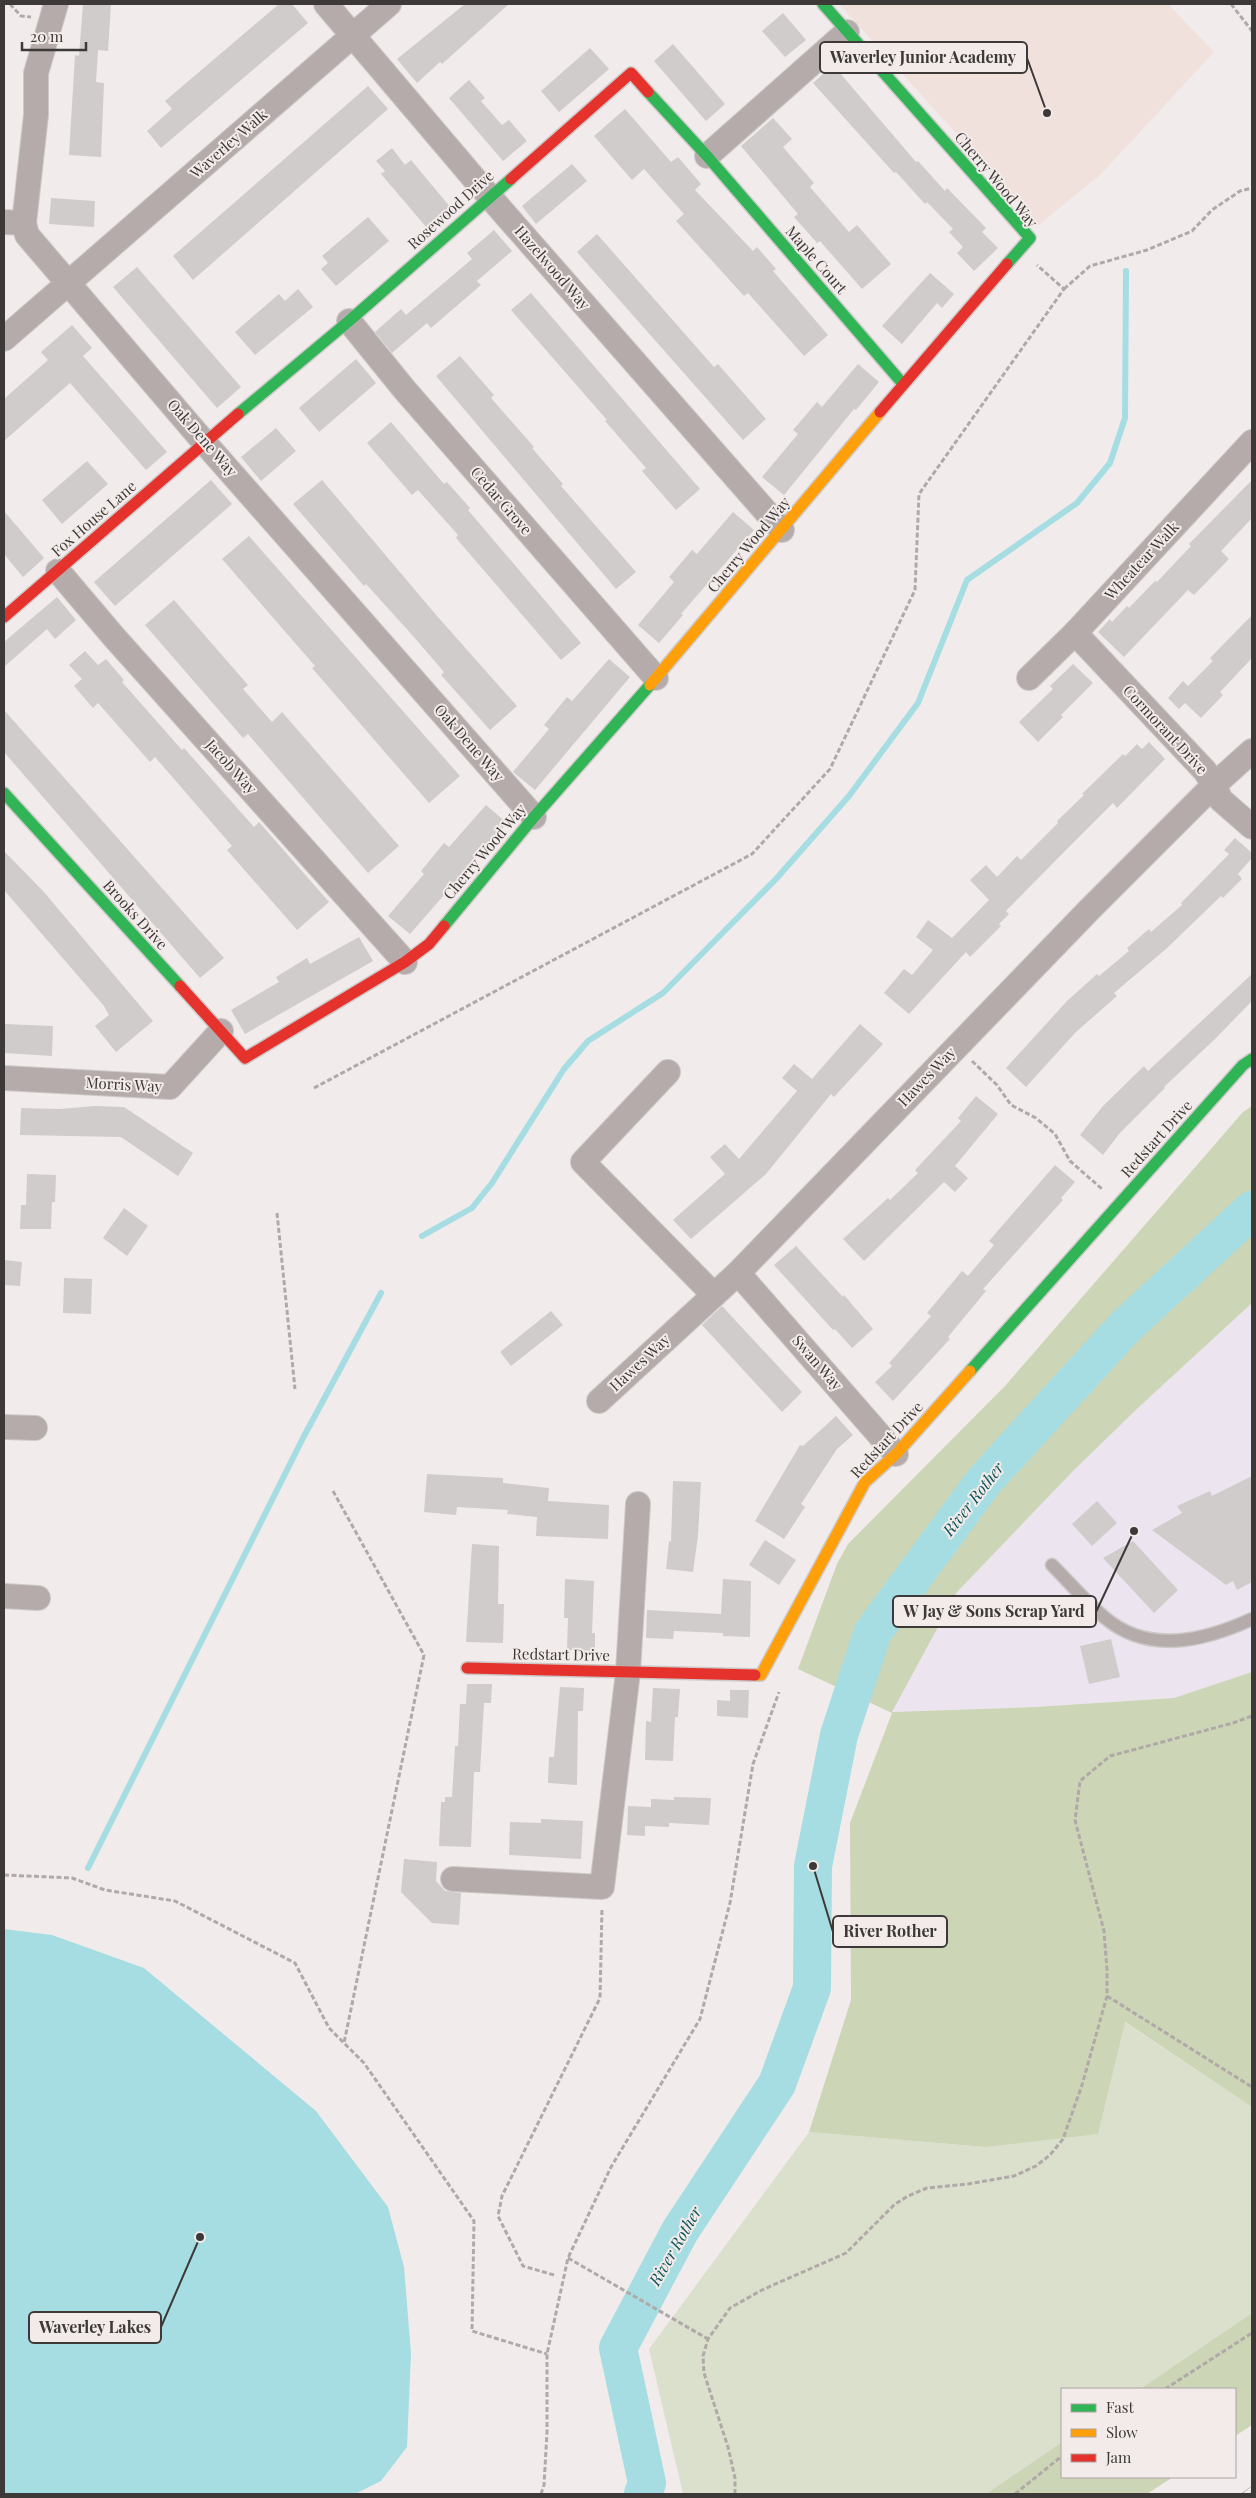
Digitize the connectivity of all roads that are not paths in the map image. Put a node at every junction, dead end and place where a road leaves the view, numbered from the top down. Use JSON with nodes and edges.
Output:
{"nodes":[{"id":1,"x":56,"y":4,"type":"edge"},
{"id":2,"x":326,"y":4,"type":"edge"},
{"id":3,"x":389,"y":4,"type":"edge"},
{"id":4,"x":823,"y":4,"type":"edge"},
{"id":5,"x":847,"y":32,"type":"junction"},
{"id":6,"x":354,"y":34,"type":"junction"},
{"id":7,"x":707,"y":156,"type":"junction"},
{"id":8,"x":489,"y":196,"type":"junction"},
{"id":9,"x":14,"y":222,"type":"edge"},
{"id":10,"x":68,"y":284,"type":"junction"},
{"id":11,"x":349,"y":321,"type":"junction"},
{"id":12,"x":4,"y":339,"type":"edge"},
{"id":13,"x":903,"y":384,"type":"junction"},
{"id":14,"x":204,"y":442,"type":"junction"},
{"id":15,"x":1252,"y":442,"type":"edge"},
{"id":16,"x":782,"y":530,"type":"junction"},
{"id":17,"x":58,"y":571,"type":"junction"},
{"id":18,"x":4,"y":617,"type":"edge"},
{"id":19,"x":1075,"y":633,"type":"junction"},
{"id":20,"x":656,"y":678,"type":"junction"},
{"id":21,"x":1029,"y":678,"type":"dead end"},
{"id":22,"x":1252,"y":751,"type":"edge"},
{"id":23,"x":1214,"y":785,"type":"junction"},
{"id":24,"x":4,"y":792,"type":"edge"},
{"id":25,"x":534,"y":817,"type":"junction"},
{"id":26,"x":1252,"y":827,"type":"edge"},
{"id":27,"x":405,"y":962,"type":"junction"},
{"id":28,"x":220,"y":1031,"type":"junction"},
{"id":29,"x":245,"y":1058,"type":"joint"},
{"id":30,"x":1252,"y":1059,"type":"edge"},
{"id":31,"x":668,"y":1072,"type":"dead end"},
{"id":32,"x":4,"y":1078,"type":"edge"},
{"id":33,"x":738,"y":1273,"type":"junction"},
{"id":34,"x":714,"y":1295,"type":"junction"},
{"id":35,"x":599,"y":1401,"type":"dead end"},
{"id":36,"x":4,"y":1427,"type":"edge"},
{"id":37,"x":35,"y":1428,"type":"dead end"},
{"id":38,"x":896,"y":1454,"type":"junction"},
{"id":39,"x":638,"y":1504,"type":"dead end"},
{"id":40,"x":1052,"y":1565,"type":"dead end"},
{"id":41,"x":4,"y":1596,"type":"edge"},
{"id":42,"x":38,"y":1598,"type":"dead end"},
{"id":43,"x":1252,"y":1619,"type":"edge"},
{"id":44,"x":467,"y":1668,"type":"dead end"},
{"id":45,"x":628,"y":1672,"type":"junction"},
{"id":46,"x":453,"y":1879,"type":"dead end"}],
"edges":[{"from":1,"to":9,"type":"street","name":"Oak Dene Way"},
{"from":2,"to":6,"type":"street","name":"Hazelwood Way"},
{"from":3,"to":6,"type":"street","name":"Waverley Walk"},
{"from":4,"to":5,"type":"street","name":"Cherry Wood Way"},
{"from":5,"to":7,"type":"street"},
{"from":5,"to":13,"type":"street","name":"Cherry Wood Way"},
{"from":6,"to":8,"type":"street","name":"Hazelwood Way"},
{"from":6,"to":10,"type":"street","name":"Waverley Walk"},
{"from":7,"to":8,"type":"street","name":"Rosewood Drive"},
{"from":7,"to":13,"type":"street","name":"Maple Court"},
{"from":8,"to":11,"type":"street","name":"Rosewood Drive"},
{"from":8,"to":16,"type":"street","name":"Hazelwood Way"},
{"from":9,"to":10,"type":"street","name":"Oak Dene Way"},
{"from":10,"to":12,"type":"street","name":"Waverley Walk"},
{"from":10,"to":14,"type":"street","name":"Oak Dene Way"},
{"from":11,"to":14,"type":"street","name":"Rosewood Drive"},
{"from":11,"to":20,"type":"street","name":"Cedar Grove"},
{"from":13,"to":16,"type":"street","name":"Cherry Wood Way"},
{"from":14,"to":17,"type":"street","name":"Fox House Lane"},
{"from":14,"to":25,"type":"street","name":"Oak Dene Way"},
{"from":15,"to":19,"type":"street","name":"Wheatear Walk"},
{"from":16,"to":20,"type":"street","name":"Cherry Wood Way"},
{"from":17,"to":18,"type":"street","name":"Fox House Lane"},
{"from":17,"to":27,"type":"street","name":"Jacob Way"},
{"from":19,"to":21,"type":"street","name":"Wheatear Walk"},
{"from":19,"to":23,"type":"street","name":"Cormorant Drive"},
{"from":20,"to":25,"type":"street","name":"Cherry Wood Way"},
{"from":22,"to":23,"type":"street","name":"Hawes Way"},
{"from":23,"to":26,"type":"street","name":"Cormorant Drive"},
{"from":23,"to":33,"type":"street","name":"Hawes Way"},
{"from":24,"to":28,"type":"street","name":"Brooks Drive"},
{"from":25,"to":27,"type":"street","name":"Cherry Wood Way"},
{"from":27,"to":29,"type":"street","name":"Cherry Wood Way"},
{"from":28,"to":29,"type":"street","name":"Brooks Drive"},
{"from":28,"to":32,"type":"street","name":"Morris Way"},
{"from":30,"to":38,"type":"street","name":"Redstart Drive"},
{"from":31,"to":34,"type":"street"},
{"from":33,"to":34,"type":"street","name":"Hawes Way"},
{"from":33,"to":38,"type":"street","name":"Swan Way"},
{"from":34,"to":35,"type":"street","name":"Hawes Way"},
{"from":36,"to":37,"type":"street"},
{"from":38,"to":45,"type":"street","name":"Redstart Drive"},
{"from":39,"to":45,"type":"street"},
{"from":40,"to":43,"type":"lane"},
{"from":41,"to":42,"type":"street"},
{"from":44,"to":45,"type":"street","name":"Redstart Drive"},
{"from":45,"to":46,"type":"street"}]}
